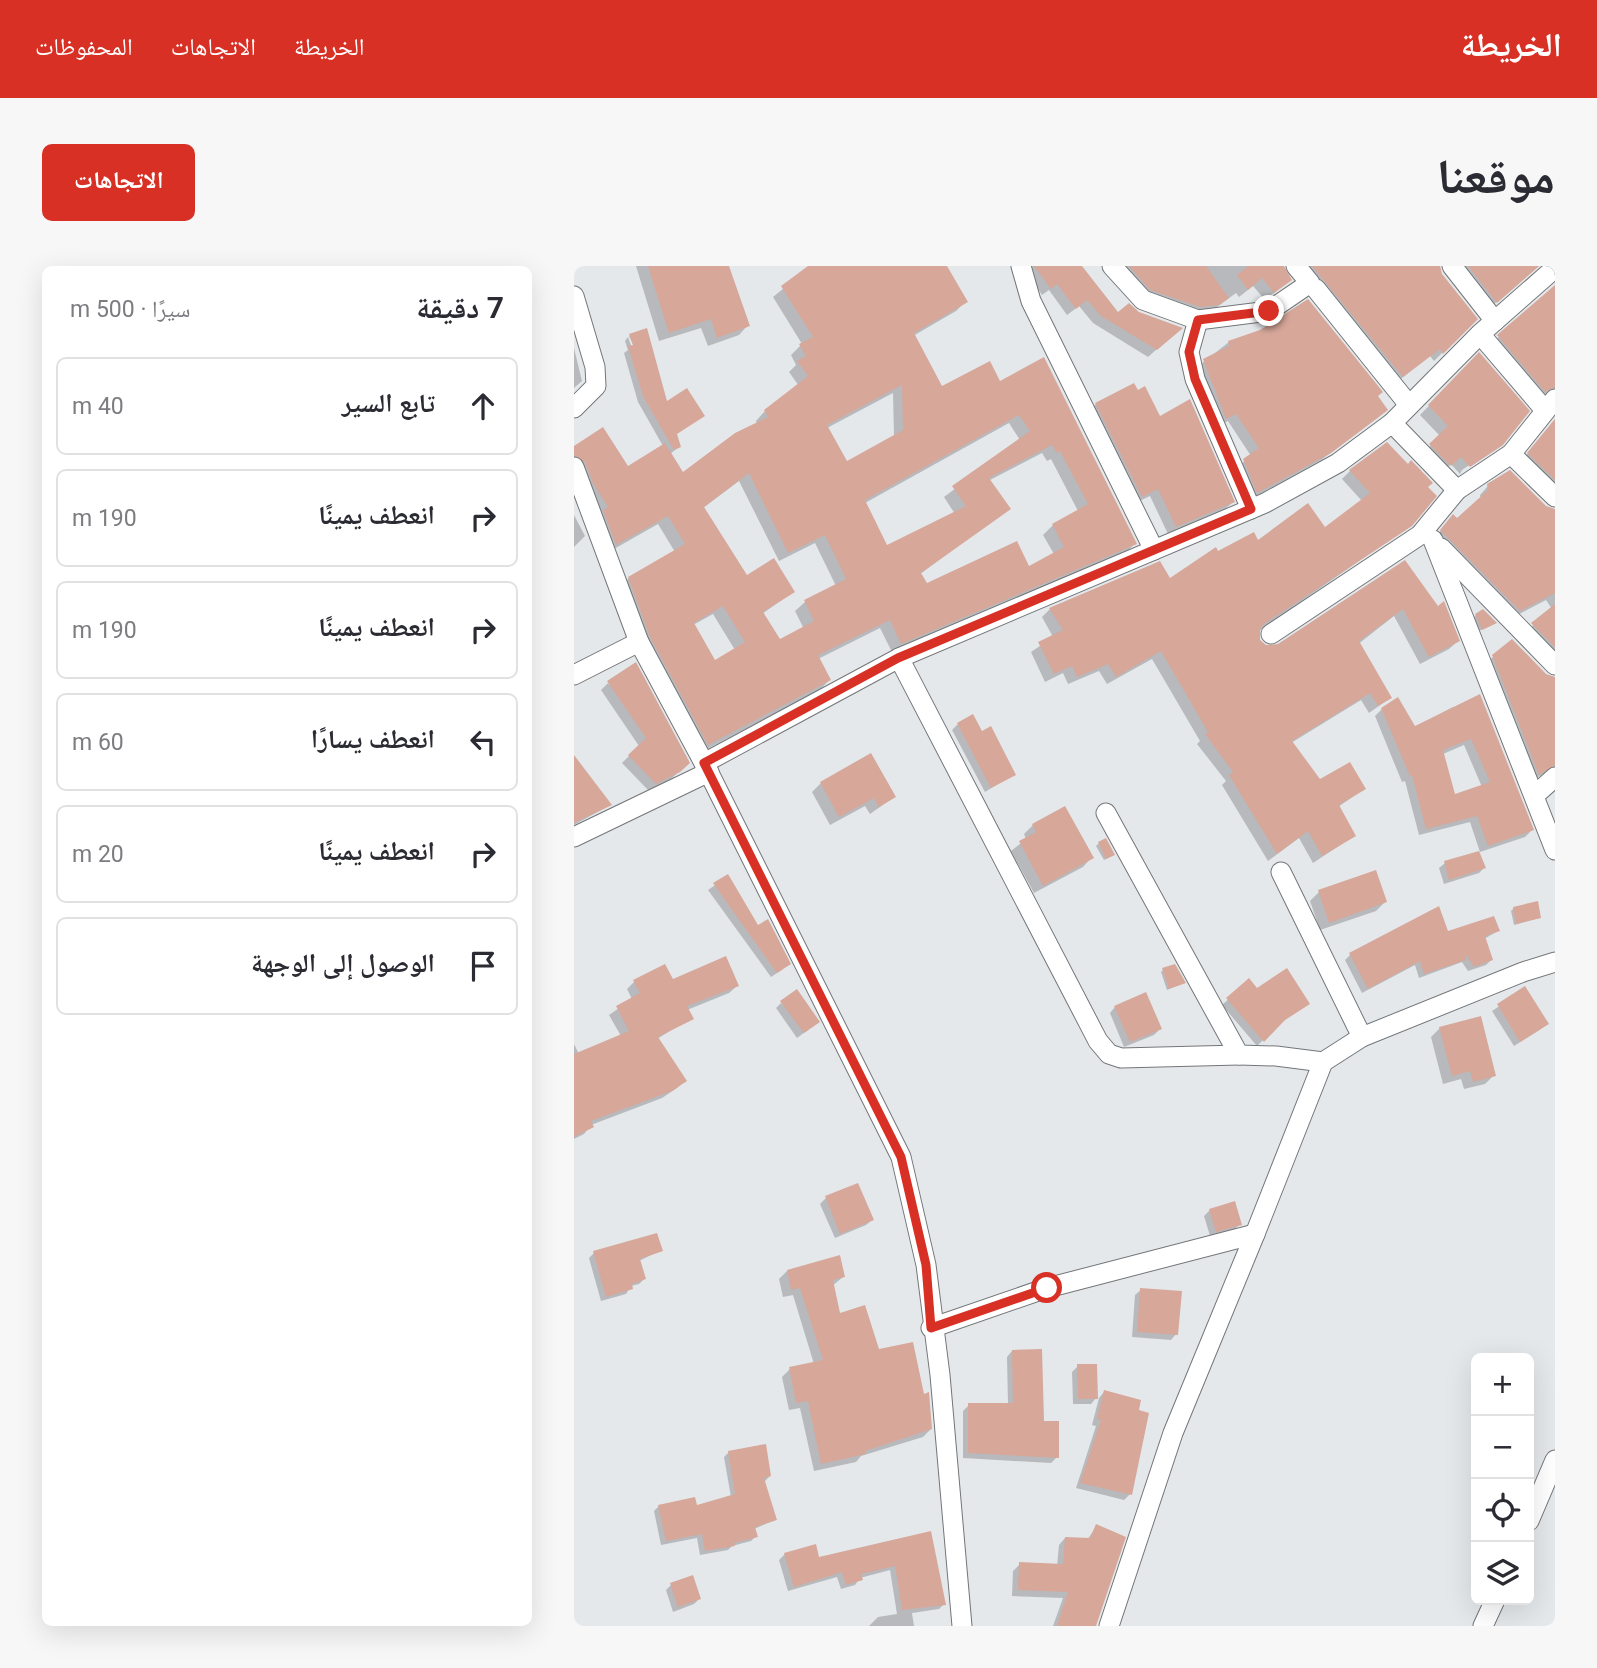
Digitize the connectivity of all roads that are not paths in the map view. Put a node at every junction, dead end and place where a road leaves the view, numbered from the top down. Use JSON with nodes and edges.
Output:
{"nodes":[{"id":1,"x":1021,"y":266,"type":"edge"},
{"id":2,"x":1112,"y":266,"type":"edge"},
{"id":3,"x":1296,"y":266,"type":"edge"},
{"id":4,"x":1452,"y":266,"type":"edge"},
{"id":5,"x":1555,"y":268,"type":"edge"},
{"id":6,"x":1316,"y":289,"type":"dead end"},
{"id":7,"x":574,"y":296,"type":"edge"},
{"id":8,"x":1198,"y":320,"type":"junction"},
{"id":9,"x":1495,"y":321,"type":"junction"},
{"id":10,"x":1480,"y":334,"type":"junction"},
{"id":11,"x":1550,"y":404,"type":"edge"},
{"id":12,"x":1409,"y":405,"type":"junction"},
{"id":13,"x":574,"y":408,"type":"edge"},
{"id":14,"x":1392,"y":423,"type":"junction"},
{"id":15,"x":1511,"y":454,"type":"junction"},
{"id":16,"x":574,"y":467,"type":"edge"},
{"id":17,"x":1457,"y":490,"type":"junction"},
{"id":18,"x":1555,"y":497,"type":"edge"},
{"id":19,"x":1251,"y":509,"type":"junction"},
{"id":20,"x":1427,"y":538,"type":"junction"},
{"id":21,"x":1154,"y":550,"type":"junction"},
{"id":22,"x":1271,"y":634,"type":"dead end"},
{"id":23,"x":639,"y":642,"type":"junction"},
{"id":24,"x":898,"y":658,"type":"junction"},
{"id":25,"x":1555,"y":665,"type":"edge"},
{"id":26,"x":574,"y":675,"type":"edge"},
{"id":27,"x":707,"y":767,"type":"junction"},
{"id":28,"x":1555,"y":777,"type":"edge"},
{"id":29,"x":1535,"y":794,"type":"junction"},
{"id":30,"x":1106,"y":813,"type":"dead end"},
{"id":31,"x":574,"y":837,"type":"edge"},
{"id":32,"x":1553,"y":840,"type":"edge"},
{"id":33,"x":1281,"y":872,"type":"dead end"},
{"id":34,"x":1555,"y":962,"type":"edge"},
{"id":35,"x":1363,"y":1037,"type":"junction"},
{"id":36,"x":1239,"y":1055,"type":"junction"},
{"id":37,"x":1323,"y":1062,"type":"junction"},
{"id":38,"x":1255,"y":1234,"type":"junction"},
{"id":39,"x":931,"y":1328,"type":"junction"},
{"id":40,"x":1555,"y":1460,"type":"edge"},
{"id":41,"x":1534,"y":1509,"type":"edge"},
{"id":42,"x":1493,"y":1605,"type":"edge"},
{"id":43,"x":962,"y":1626,"type":"edge"},
{"id":44,"x":1108,"y":1626,"type":"edge"},
{"id":45,"x":1483,"y":1626,"type":"edge"}],
"edges":[{"from":1,"to":21,"type":"street"},
{"from":2,"to":8,"type":"street"},
{"from":3,"to":8,"type":"street"},
{"from":4,"to":9,"type":"street"},
{"from":5,"to":9,"type":"street"},
{"from":6,"to":12,"type":"street"},
{"from":7,"to":13,"type":"street"},
{"from":8,"to":19,"type":"street"},
{"from":9,"to":10,"type":"street"},
{"from":10,"to":11,"type":"street"},
{"from":10,"to":12,"type":"street"},
{"from":11,"to":15,"type":"street"},
{"from":12,"to":14,"type":"street"},
{"from":14,"to":17,"type":"street"},
{"from":14,"to":19,"type":"street"},
{"from":15,"to":17,"type":"street"},
{"from":15,"to":18,"type":"street"},
{"from":16,"to":23,"type":"street"},
{"from":17,"to":20,"type":"street"},
{"from":19,"to":21,"type":"street"},
{"from":20,"to":22,"type":"street"},
{"from":20,"to":25,"type":"street"},
{"from":20,"to":29,"type":"street"},
{"from":21,"to":24,"type":"street"},
{"from":23,"to":26,"type":"street"},
{"from":23,"to":27,"type":"street"},
{"from":24,"to":27,"type":"street"},
{"from":24,"to":36,"type":"street"},
{"from":27,"to":31,"type":"street"},
{"from":27,"to":39,"type":"street"},
{"from":28,"to":29,"type":"street"},
{"from":29,"to":32,"type":"street"},
{"from":30,"to":36,"type":"street"},
{"from":33,"to":35,"type":"street"},
{"from":34,"to":35,"type":"street"},
{"from":35,"to":37,"type":"street"},
{"from":36,"to":37,"type":"street"},
{"from":37,"to":38,"type":"street"},
{"from":38,"to":39,"type":"street"},
{"from":38,"to":44,"type":"street"},
{"from":39,"to":43,"type":"street"},
{"from":40,"to":41,"type":"street"},
{"from":42,"to":45,"type":"street"}]}
